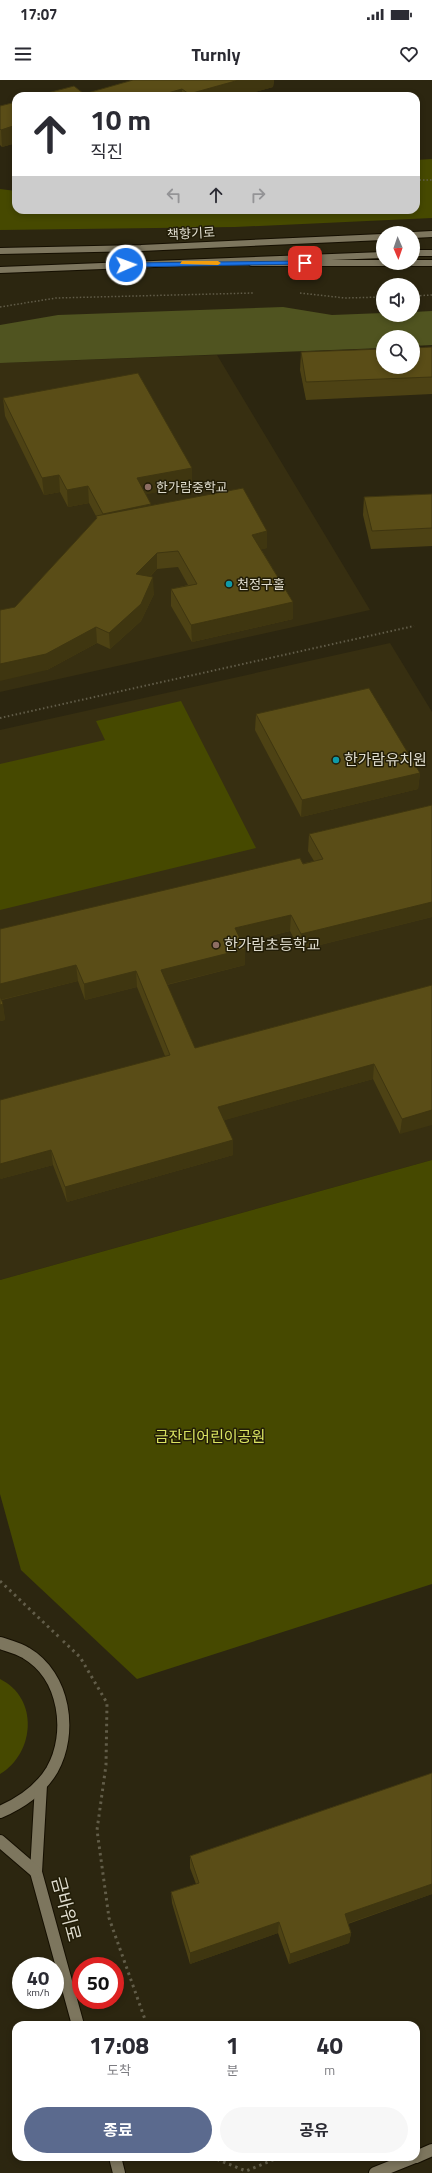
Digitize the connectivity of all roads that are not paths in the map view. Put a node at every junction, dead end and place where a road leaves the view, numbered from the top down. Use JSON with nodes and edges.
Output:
{"nodes":[{"id":1,"x":432,"y":234,"type":"edge"},
{"id":2,"x":420,"y":235,"type":"edge"},
{"id":3,"x":376,"y":236,"type":"edge"},
{"id":4,"x":0,"y":251,"type":"edge"},
{"id":5,"x":432,"y":253,"type":"edge"},
{"id":6,"x":420,"y":254,"type":"edge"},
{"id":7,"x":376,"y":255,"type":"edge"},
{"id":8,"x":180,"y":263,"type":"junction"},
{"id":9,"x":376,"y":263,"type":"edge"},
{"id":10,"x":420,"y":263,"type":"edge"},
{"id":11,"x":432,"y":263,"type":"edge"},
{"id":12,"x":0,"y":270,"type":"edge"},
{"id":13,"x":0,"y":1643,"type":"edge"},
{"id":14,"x":41,"y":1785,"type":"junction"},
{"id":15,"x":0,"y":1812,"type":"edge"},
{"id":16,"x":0,"y":1841,"type":"edge"},
{"id":17,"x":36,"y":1872,"type":"junction"},
{"id":18,"x":77,"y":2021,"type":"edge"},
{"id":19,"x":432,"y":2150,"type":"edge"},
{"id":20,"x":420,"y":2155,"type":"edge"},
{"id":21,"x":116,"y":2161,"type":"edge"},
{"id":22,"x":406,"y":2161,"type":"edge"},
{"id":23,"x":119,"y":2173,"type":"edge"},
{"id":24,"x":375,"y":2173,"type":"edge"}],
"edges":[{"from":1,"to":2,"type":"main road"},
{"from":3,"to":4,"type":"main road","name":"책향기로"},
{"from":5,"to":6,"type":"main road"},
{"from":7,"to":8,"type":"main road","name":"책향기로"},
{"from":8,"to":9,"type":"main road"},
{"from":8,"to":12,"type":"main road","name":"책향기로"},
{"from":10,"to":11,"type":"main road"},
{"from":13,"to":14,"type":"main road"},
{"from":14,"to":15,"type":"main road"},
{"from":14,"to":17,"type":"main road","name":"금바위로"},
{"from":16,"to":17,"type":"main road"},
{"from":17,"to":18,"type":"main road","name":"금바위로"},
{"from":19,"to":20,"type":"main road"},
{"from":21,"to":23,"type":"main road"},
{"from":22,"to":24,"type":"main road"}]}
